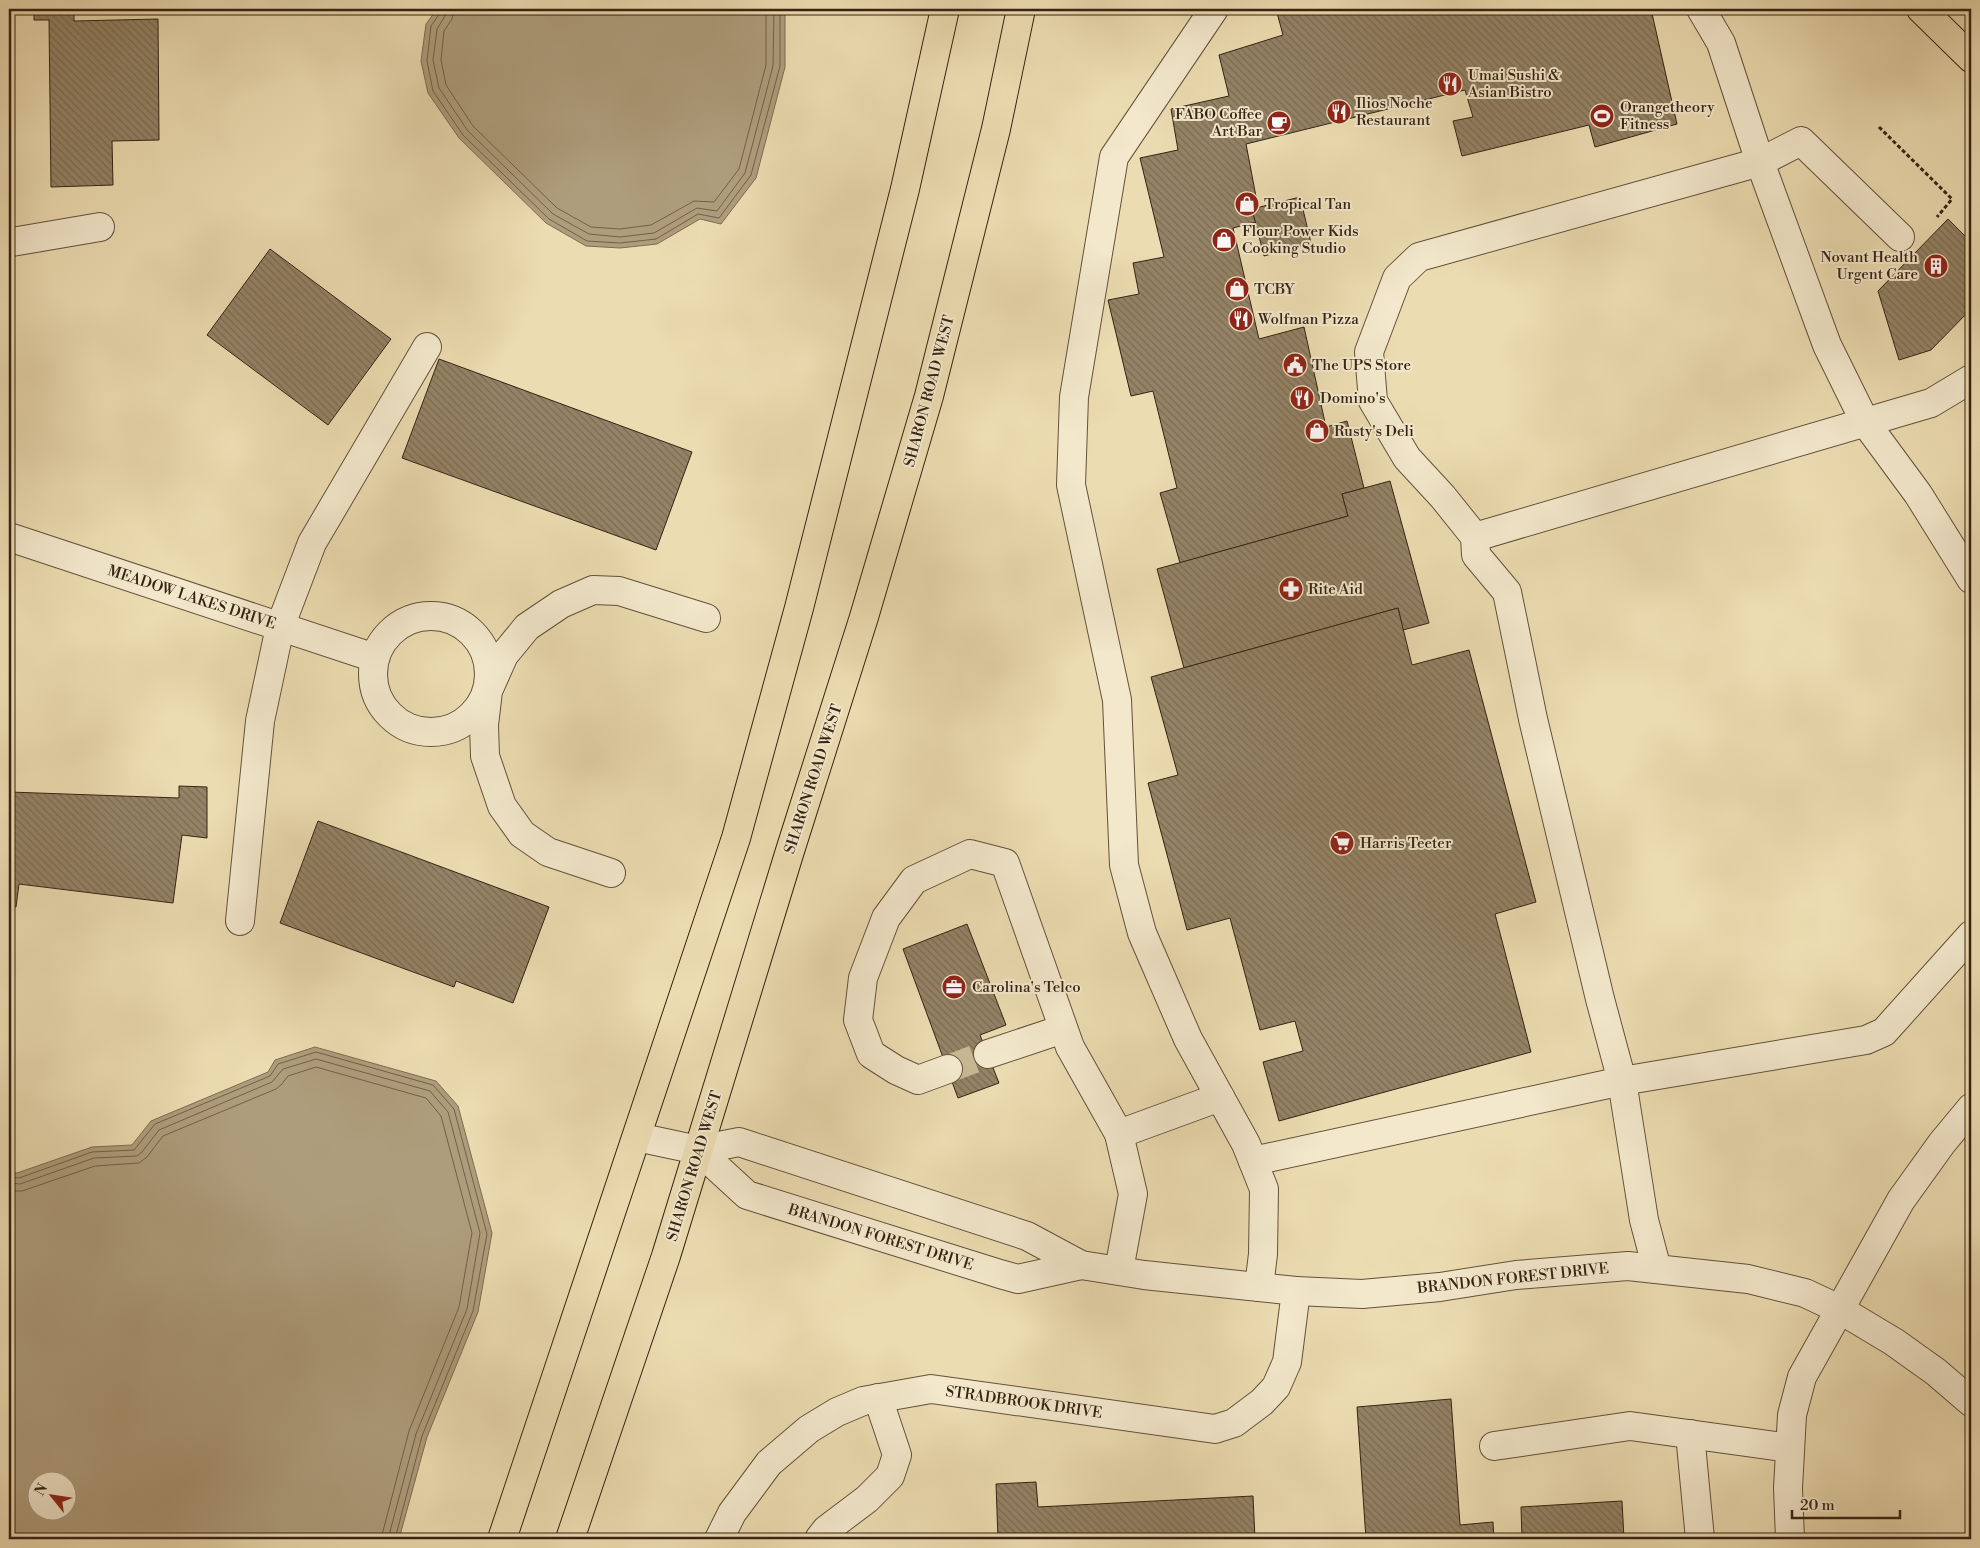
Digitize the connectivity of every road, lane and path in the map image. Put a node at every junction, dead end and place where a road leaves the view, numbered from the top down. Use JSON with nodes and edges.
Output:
{"nodes":[{"id":1,"x":945,"y":9,"type":"edge"},
{"id":2,"x":1021,"y":9,"type":"edge"},
{"id":3,"x":1214,"y":9,"type":"edge"},
{"id":4,"x":1701,"y":9,"type":"edge"},
{"id":5,"x":1922,"y":9,"type":"edge"},
{"id":6,"x":1971,"y":58,"type":"edge"},
{"id":7,"x":1880,"y":127,"type":"dead end"},
{"id":8,"x":1760,"y":162,"type":"junction"},
{"id":9,"x":1937,"y":217,"type":"dead end"},
{"id":10,"x":100,"y":227,"type":"dead end"},
{"id":11,"x":1900,"y":237,"type":"dead end"},
{"id":12,"x":9,"y":241,"type":"edge"},
{"id":13,"x":427,"y":347,"type":"dead end"},
{"id":14,"x":1971,"y":379,"type":"edge"},
{"id":15,"x":1865,"y":422,"type":"junction"},
{"id":16,"x":9,"y":537,"type":"edge"},
{"id":17,"x":1475,"y":537,"type":"junction"},
{"id":18,"x":1971,"y":579,"type":"edge"},
{"id":19,"x":706,"y":618,"type":"dead end"},
{"id":20,"x":280,"y":627,"type":"junction"},
{"id":21,"x":375,"y":658,"type":"junction"},
{"id":22,"x":488,"y":691,"type":"junction"},
{"id":23,"x":611,"y":873,"type":"dead end"},
{"id":24,"x":240,"y":921,"type":"dead end"},
{"id":25,"x":1971,"y":935,"type":"edge"},
{"id":26,"x":1063,"y":1029,"type":"junction"},
{"id":27,"x":988,"y":1054,"type":"tunnel mouth"},
{"id":28,"x":948,"y":1069,"type":"tunnel mouth"},
{"id":29,"x":1622,"y":1081,"type":"junction"},
{"id":30,"x":1220,"y":1097,"type":"junction"},
{"id":31,"x":1971,"y":1108,"type":"edge"},
{"id":32,"x":1119,"y":1134,"type":"junction"},
{"id":33,"x":637,"y":1137,"type":"junction"},
{"id":34,"x":698,"y":1150,"type":"junction"},
{"id":35,"x":1253,"y":1161,"type":"junction"},
{"id":36,"x":1081,"y":1265,"type":"junction"},
{"id":37,"x":1658,"y":1269,"type":"junction"},
{"id":38,"x":1119,"y":1270,"type":"junction"},
{"id":39,"x":1259,"y":1287,"type":"junction"},
{"id":40,"x":1296,"y":1291,"type":"junction"},
{"id":41,"x":1839,"y":1309,"type":"junction"},
{"id":42,"x":878,"y":1398,"type":"junction"},
{"id":43,"x":1971,"y":1402,"type":"edge"},
{"id":44,"x":1690,"y":1434,"type":"junction"},
{"id":45,"x":1494,"y":1446,"type":"dead end"},
{"id":46,"x":1790,"y":1448,"type":"junction"},
{"id":47,"x":502,"y":1539,"type":"edge"},
{"id":48,"x":570,"y":1539,"type":"edge"},
{"id":49,"x":720,"y":1539,"type":"edge"},
{"id":50,"x":819,"y":1539,"type":"edge"},
{"id":51,"x":1700,"y":1539,"type":"edge"},
{"id":52,"x":1790,"y":1539,"type":"edge"}],
"edges":[{"from":1,"to":33,"type":"main road"},
{"from":2,"to":34,"type":"main road","name":"SHARON ROAD WEST"},
{"from":3,"to":30,"type":"street"},
{"from":4,"to":8,"type":"street"},
{"from":5,"to":6,"type":"main road"},
{"from":7,"to":9,"type":"path"},
{"from":8,"to":11,"type":"street"},
{"from":8,"to":15,"type":"street"},
{"from":8,"to":17,"type":"street"},
{"from":10,"to":12,"type":"street"},
{"from":13,"to":20,"type":"street"},
{"from":14,"to":15,"type":"street"},
{"from":15,"to":17,"type":"street"},
{"from":15,"to":18,"type":"street"},
{"from":16,"to":20,"type":"street","name":"MEADOW LAKES DRIVE"},
{"from":17,"to":29,"type":"street"},
{"from":19,"to":22,"type":"street"},
{"from":20,"to":21,"type":"street","name":"MEADOW LAKES DRIVE"},
{"from":20,"to":24,"type":"street"},
{"from":21,"to":22,"type":"street"},
{"from":21,"to":22,"type":"street"},
{"from":22,"to":23,"type":"street"},
{"from":25,"to":29,"type":"street"},
{"from":26,"to":27,"type":"street"},
{"from":26,"to":28,"type":"street"},
{"from":26,"to":32,"type":"street"},
{"from":29,"to":35,"type":"street"},
{"from":29,"to":37,"type":"street"},
{"from":30,"to":32,"type":"street"},
{"from":30,"to":35,"type":"street"},
{"from":31,"to":41,"type":"street"},
{"from":32,"to":38,"type":"street"},
{"from":33,"to":34,"type":"street","name":"BRANDON FOREST DRIVE"},
{"from":33,"to":47,"type":"main road"},
{"from":34,"to":36,"type":"street","name":"BRANDON FOREST DRIVE"},
{"from":34,"to":36,"type":"street","name":"BRANDON FOREST DRIVE"},
{"from":34,"to":48,"type":"main road","name":"SHARON ROAD WEST"},
{"from":35,"to":39,"type":"street"},
{"from":36,"to":38,"type":"street","name":"BRANDON FOREST DRIVE"},
{"from":37,"to":40,"type":"street","name":"BRANDON FOREST DRIVE"},
{"from":37,"to":41,"type":"street","name":"BRANDON FOREST DRIVE"},
{"from":38,"to":39,"type":"street","name":"BRANDON FOREST DRIVE"},
{"from":39,"to":40,"type":"street","name":"BRANDON FOREST DRIVE"},
{"from":40,"to":42,"type":"street","name":"STRADBROOK DRIVE"},
{"from":41,"to":43,"type":"street","name":"BRANDON FOREST DRIVE"},
{"from":41,"to":46,"type":"street"},
{"from":42,"to":49,"type":"street","name":"STRADBROOK DRIVE"},
{"from":42,"to":50,"type":"street"},
{"from":44,"to":45,"type":"street"},
{"from":44,"to":46,"type":"street"},
{"from":44,"to":51,"type":"street"},
{"from":46,"to":52,"type":"street"}]}
